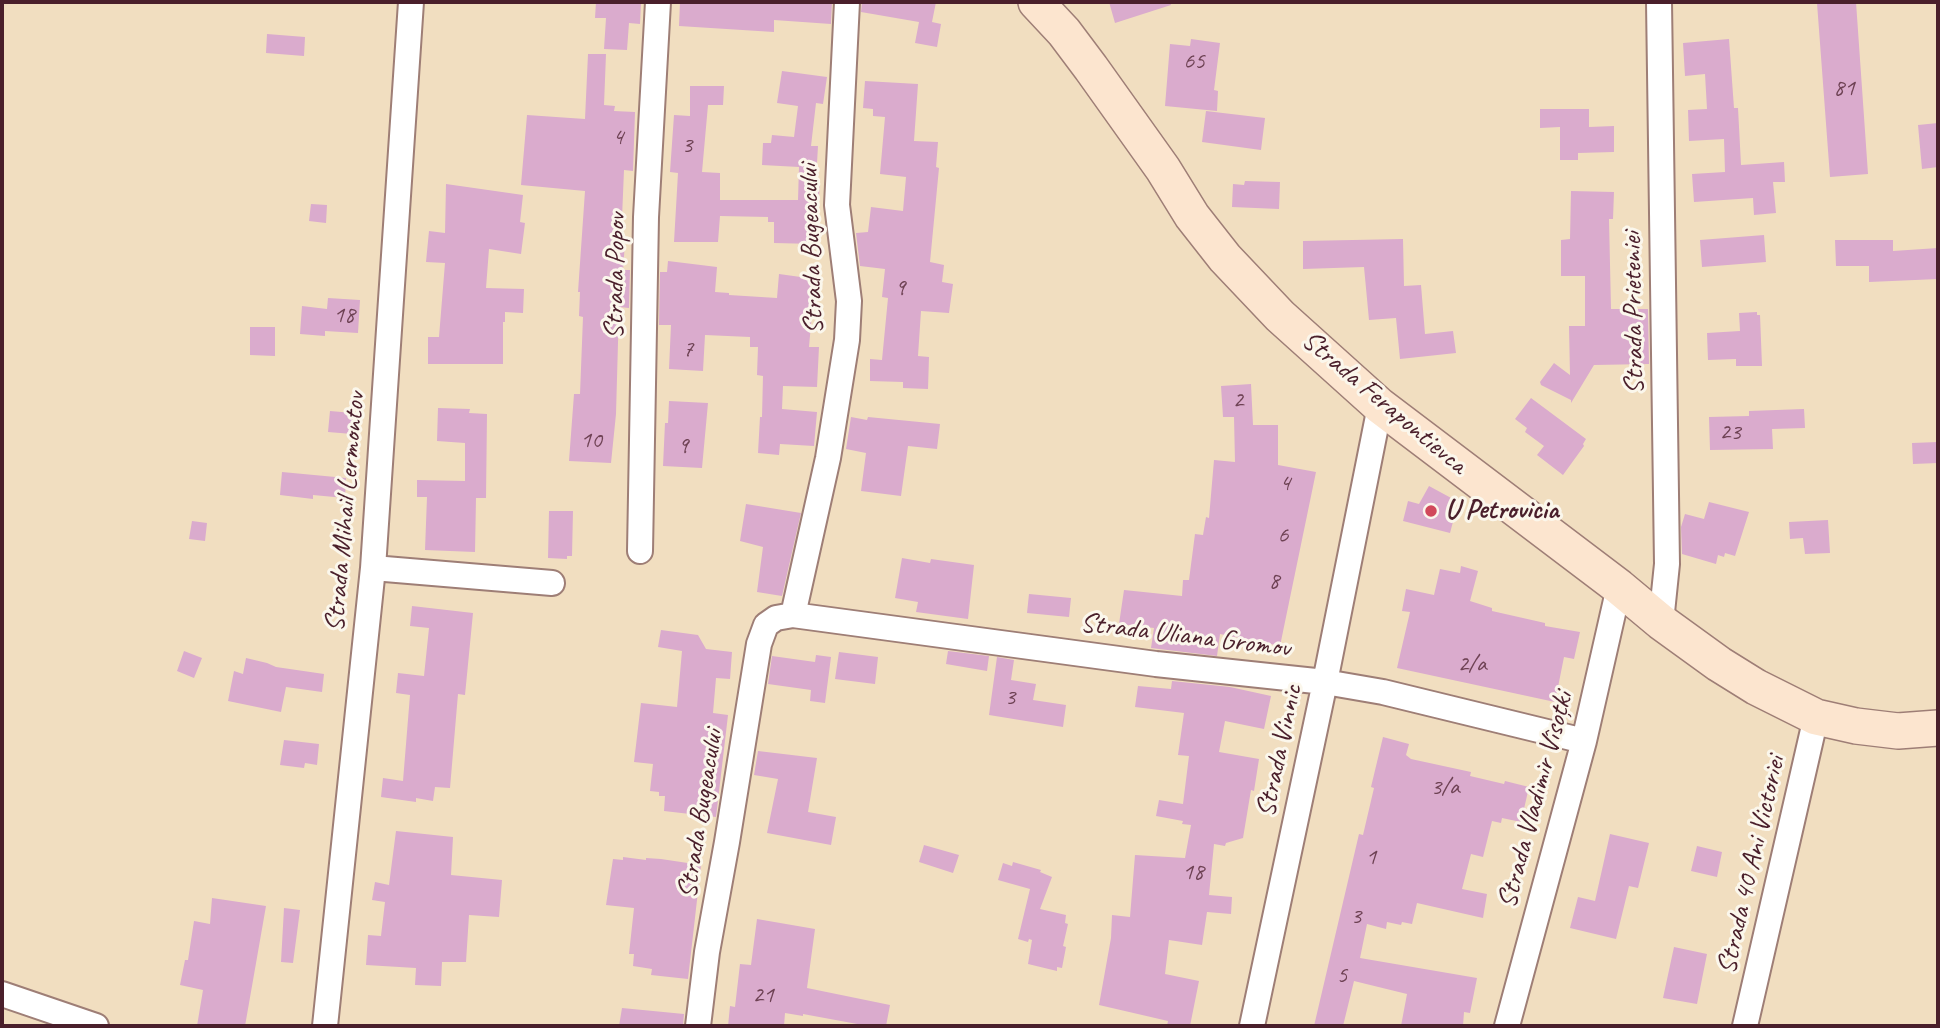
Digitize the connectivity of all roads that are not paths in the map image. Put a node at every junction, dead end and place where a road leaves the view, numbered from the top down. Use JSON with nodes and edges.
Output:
{"nodes":[{"id":1,"x":411,"y":2,"type":"edge"},
{"id":2,"x":658,"y":2,"type":"edge"},
{"id":3,"x":847,"y":2,"type":"edge"},
{"id":4,"x":1037,"y":2,"type":"edge"},
{"id":5,"x":1659,"y":2,"type":"edge"},
{"id":6,"x":1380,"y":406,"type":"junction"},
{"id":7,"x":640,"y":551,"type":"dead end"},
{"id":8,"x":373,"y":568,"type":"junction"},
{"id":9,"x":552,"y":583,"type":"dead end"},
{"id":10,"x":1619,"y":587,"type":"junction"},
{"id":11,"x":784,"y":616,"type":"junction"},
{"id":12,"x":1661,"y":622,"type":"junction"},
{"id":13,"x":1325,"y":682,"type":"junction"},
{"id":14,"x":1816,"y":717,"type":"junction"},
{"id":15,"x":1938,"y":728,"type":"edge"},
{"id":16,"x":1584,"y":741,"type":"junction"},
{"id":17,"x":2,"y":994,"type":"edge"},
{"id":18,"x":96,"y":1026,"type":"edge"},
{"id":19,"x":325,"y":1026,"type":"edge"},
{"id":20,"x":698,"y":1026,"type":"edge"},
{"id":21,"x":1252,"y":1026,"type":"edge"},
{"id":22,"x":1507,"y":1026,"type":"edge"},
{"id":23,"x":1745,"y":1026,"type":"edge"}],
"edges":[{"from":1,"to":8,"type":"street","name":"Strada Mihail Lermontov"},
{"from":2,"to":7,"type":"street","name":"Strada Popov"},
{"from":3,"to":11,"type":"street","name":"Strada Bugeacului"},
{"from":4,"to":6,"type":"main road","name":"Strada Ferapontievca"},
{"from":5,"to":12,"type":"street","name":"Strada Prieteniei"},
{"from":6,"to":10,"type":"main road","name":"Strada Ferapontievca"},
{"from":6,"to":13,"type":"street","name":"Strada Vinnic"},
{"from":8,"to":9,"type":"street"},
{"from":8,"to":19,"type":"street","name":"Strada Mihail Lermontov"},
{"from":10,"to":12,"type":"main road","name":"Strada Ferapontievca"},
{"from":10,"to":16,"type":"street","name":"Strada Vladimir Vîsoțki"},
{"from":11,"to":13,"type":"street","name":"Strada Uliana Gromov"},
{"from":11,"to":20,"type":"street","name":"Strada Bugeacului"},
{"from":12,"to":14,"type":"main road","name":"Strada Ferapontievca"},
{"from":13,"to":16,"type":"street","name":"Strada Uliana Gromov"},
{"from":13,"to":21,"type":"street","name":"Strada Vinnic"},
{"from":14,"to":15,"type":"main road","name":"Strada Ferapontievca"},
{"from":14,"to":23,"type":"street","name":"Strada 40 Ani Victoriei"},
{"from":16,"to":22,"type":"street","name":"Strada Vladimir Vîsoțki"},
{"from":17,"to":18,"type":"street"}]}
